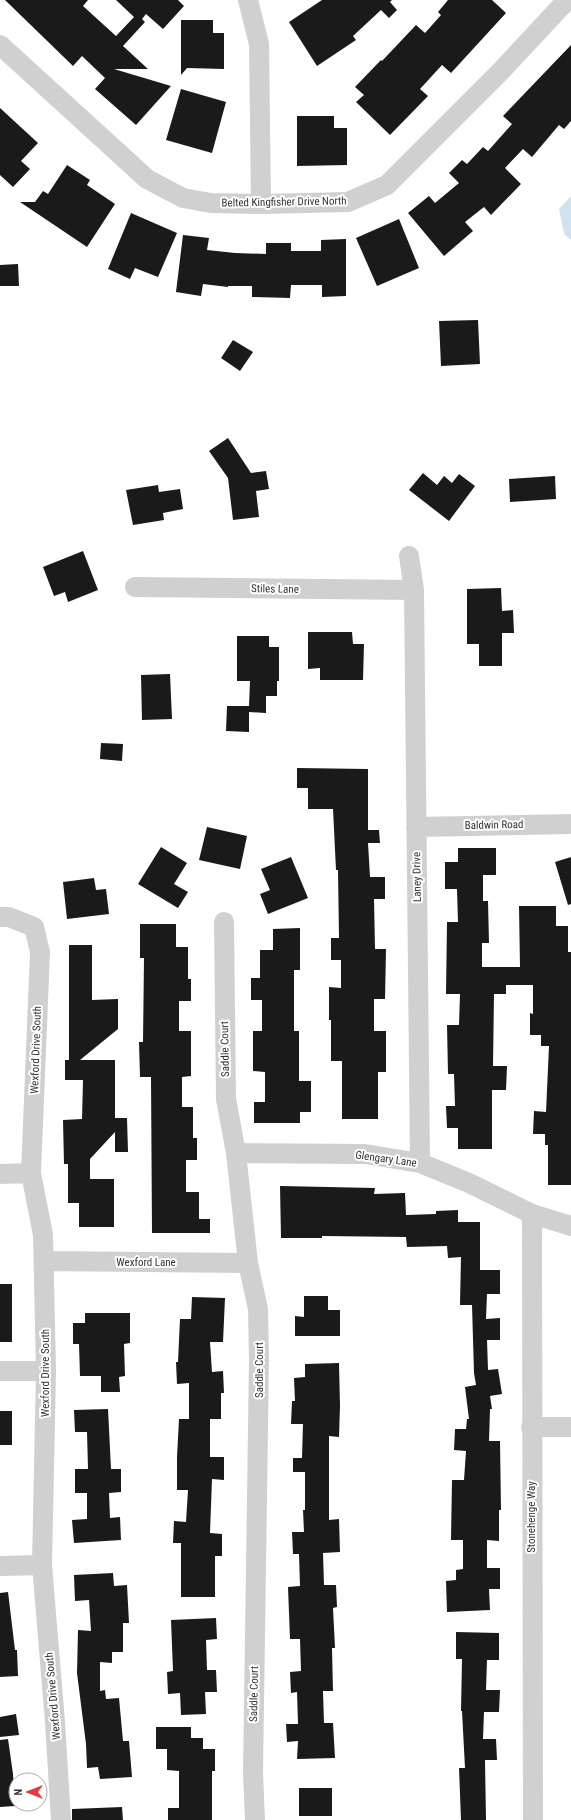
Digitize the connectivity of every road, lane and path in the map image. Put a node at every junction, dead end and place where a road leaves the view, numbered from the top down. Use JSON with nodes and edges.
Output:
{"nodes":[{"id":1,"x":248,"y":0,"type":"edge"},
{"id":2,"x":567,"y":0,"type":"edge"},
{"id":3,"x":3,"y":55,"type":"edge"},
{"id":4,"x":260,"y":204,"type":"junction"},
{"id":5,"x":409,"y":556,"type":"dead end"},
{"id":6,"x":135,"y":587,"type":"dead end"},
{"id":7,"x":414,"y":590,"type":"junction"},
{"id":8,"x":571,"y":824,"type":"edge"},
{"id":9,"x":416,"y":827,"type":"junction"},
{"id":10,"x":0,"y":917,"type":"edge"},
{"id":11,"x":224,"y":922,"type":"dead end"},
{"id":12,"x":236,"y":1153,"type":"junction"},
{"id":13,"x":420,"y":1163,"type":"junction"},
{"id":14,"x":31,"y":1173,"type":"junction"},
{"id":15,"x":0,"y":1174,"type":"edge"},
{"id":16,"x":532,"y":1214,"type":"junction"},
{"id":17,"x":571,"y":1226,"type":"edge"},
{"id":18,"x":44,"y":1261,"type":"junction"},
{"id":19,"x":248,"y":1263,"type":"junction"},
{"id":20,"x":0,"y":1371,"type":"edge"},
{"id":21,"x":46,"y":1371,"type":"junction"},
{"id":22,"x":531,"y":1427,"type":"junction"},
{"id":23,"x":571,"y":1427,"type":"edge"},
{"id":24,"x":42,"y":1565,"type":"junction"},
{"id":25,"x":0,"y":1566,"type":"edge"},
{"id":26,"x":61,"y":1820,"type":"edge"},
{"id":27,"x":255,"y":1820,"type":"edge"},
{"id":28,"x":533,"y":1820,"type":"edge"}],
"edges":[{"from":1,"to":4,"type":"street"},
{"from":2,"to":4,"type":"street","name":"Belted Kingfisher Drive North"},
{"from":3,"to":4,"type":"street","name":"Belted Kingfisher Drive North"},
{"from":5,"to":7,"type":"street","name":"Laney Drive"},
{"from":6,"to":7,"type":"street","name":"Stiles Lane"},
{"from":7,"to":9,"type":"street","name":"Laney Drive"},
{"from":8,"to":9,"type":"street","name":"Baldwin Road"},
{"from":9,"to":13,"type":"street","name":"Laney Drive"},
{"from":10,"to":14,"type":"street","name":"Wexford Drive South"},
{"from":11,"to":12,"type":"street","name":"Saddle Court"},
{"from":12,"to":13,"type":"street","name":"Glengary Lane"},
{"from":12,"to":19,"type":"street","name":"Saddle Court"},
{"from":13,"to":16,"type":"street","name":"Glengary Lane"},
{"from":14,"to":15,"type":"street"},
{"from":14,"to":18,"type":"street","name":"Wexford Drive South"},
{"from":16,"to":17,"type":"street","name":"Glengary Lane"},
{"from":16,"to":22,"type":"street","name":"Stonehenge Way"},
{"from":18,"to":19,"type":"street","name":"Wexford Lane"},
{"from":18,"to":21,"type":"street","name":"Wexford Drive South"},
{"from":19,"to":27,"type":"street","name":"Saddle Court"},
{"from":20,"to":21,"type":"street"},
{"from":21,"to":24,"type":"street","name":"Wexford Drive South"},
{"from":22,"to":23,"type":"street"},
{"from":22,"to":28,"type":"street","name":"Stonehenge Way"},
{"from":24,"to":25,"type":"street"},
{"from":24,"to":26,"type":"street","name":"Wexford Drive South"}]}
